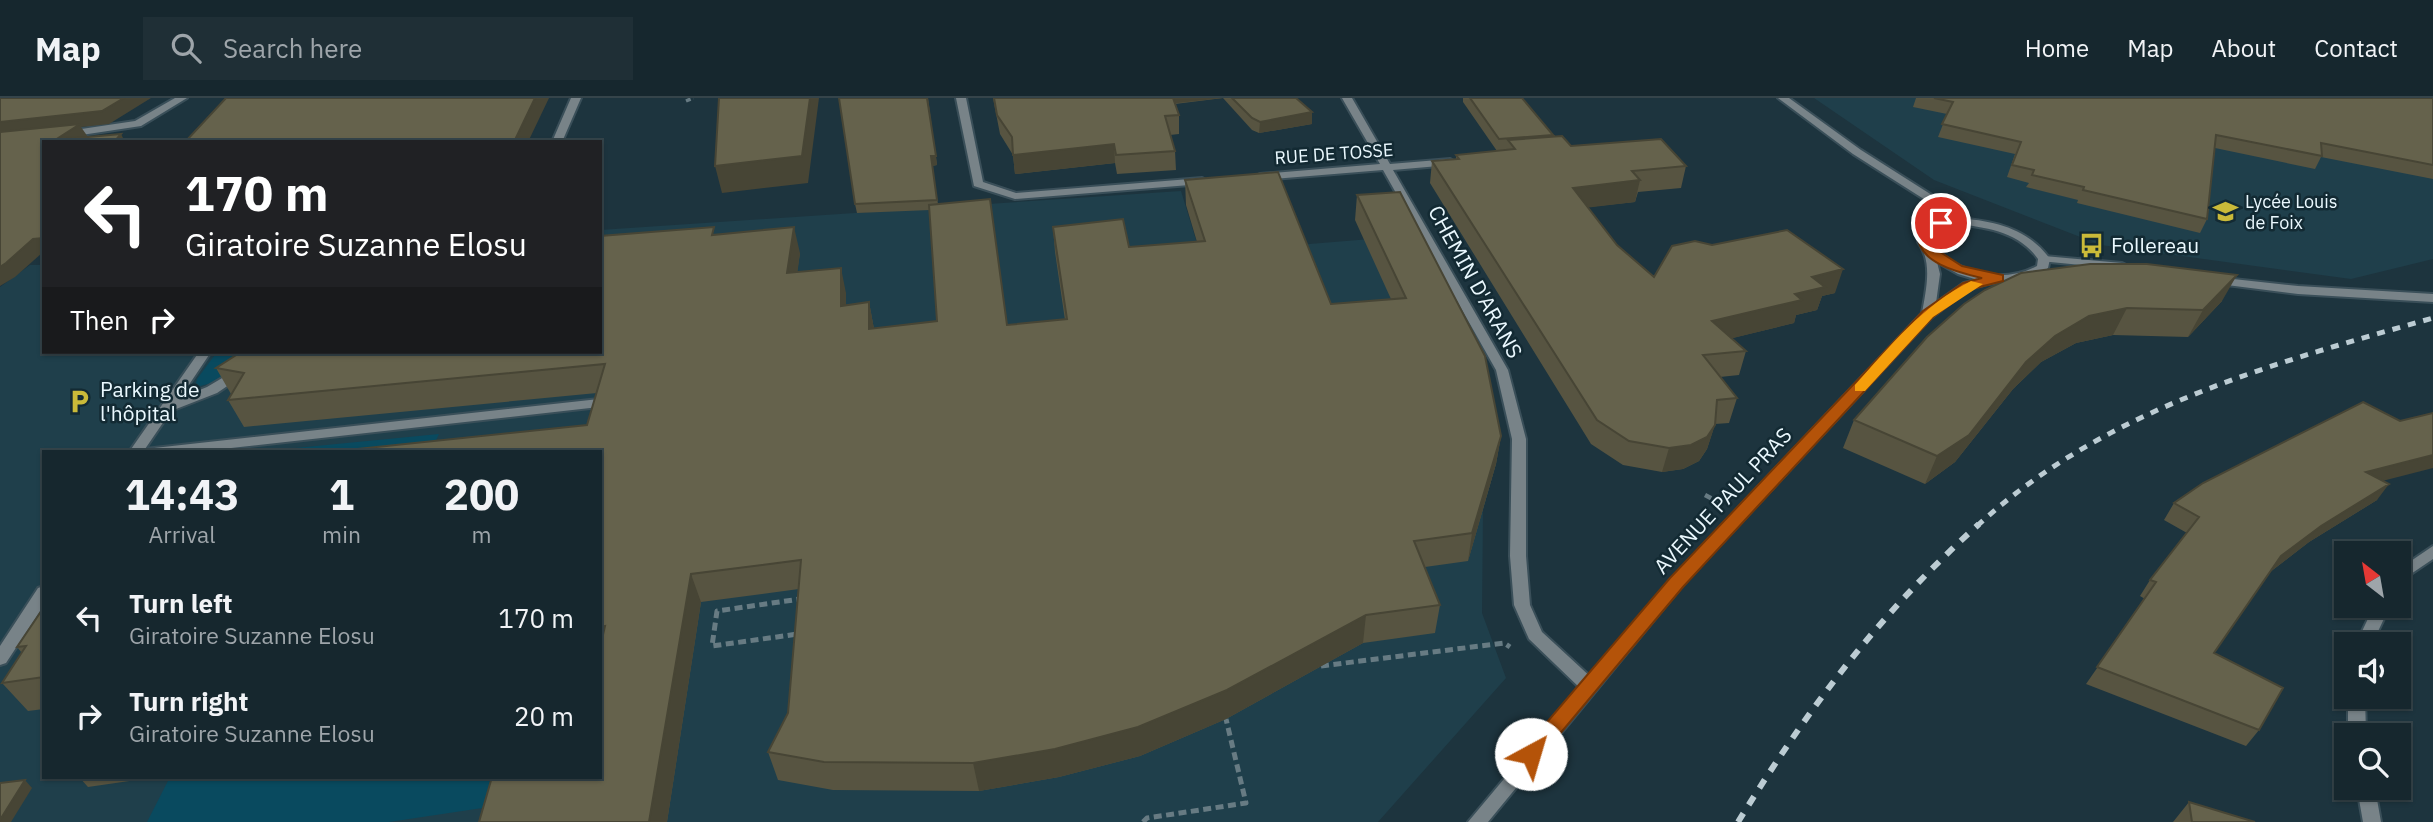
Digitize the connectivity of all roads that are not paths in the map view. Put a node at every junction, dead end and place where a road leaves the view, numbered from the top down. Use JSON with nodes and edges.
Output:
{"nodes":[{"id":1,"x":182,"y":98,"type":"edge"},
{"id":2,"x":576,"y":98,"type":"edge"},
{"id":3,"x":961,"y":98,"type":"edge"},
{"id":4,"x":1347,"y":98,"type":"edge"},
{"id":5,"x":1783,"y":98,"type":"edge"},
{"id":6,"x":50,"y":135,"type":"edge"},
{"id":7,"x":558,"y":140,"type":"edge"},
{"id":8,"x":1465,"y":160,"type":"edge"},
{"id":9,"x":1385,"y":167,"type":"junction"},
{"id":10,"x":1248,"y":178,"type":"edge"},
{"id":11,"x":1221,"y":180,"type":"edge"},
{"id":12,"x":1955,"y":221,"type":"junction"},
{"id":13,"x":1929,"y":251,"type":"junction"},
{"id":14,"x":2044,"y":259,"type":"junction"},
{"id":15,"x":2129,"y":268,"type":"edge"},
{"id":16,"x":1998,"y":278,"type":"junction"},
{"id":17,"x":2197,"y":279,"type":"edge"},
{"id":18,"x":2433,"y":298,"type":"edge"},
{"id":19,"x":1928,"y":314,"type":"junction"},
{"id":20,"x":204,"y":354,"type":"edge"},
{"id":21,"x":253,"y":365,"type":"edge"},
{"id":22,"x":599,"y":403,"type":"edge"},
{"id":23,"x":165,"y":410,"type":"junction"},
{"id":24,"x":137,"y":450,"type":"edge"},
{"id":25,"x":168,"y":450,"type":"edge"},
{"id":26,"x":2433,"y":551,"type":"edge"},
{"id":27,"x":2412,"y":567,"type":"edge"},
{"id":28,"x":42,"y":595,"type":"edge"},
{"id":29,"x":0,"y":659,"type":"edge"},
{"id":30,"x":1588,"y":685,"type":"junction"},
{"id":31,"x":2368,"y":800,"type":"edge"},
{"id":32,"x":1476,"y":822,"type":"edge"},
{"id":33,"x":2372,"y":822,"type":"edge"}],
"edges":[{"from":1,"to":6,"type":"street"},
{"from":2,"to":7,"type":"street"},
{"from":3,"to":11,"type":"street"},
{"from":4,"to":9,"type":"street","name":"CHEMIN D'ARANS"},
{"from":5,"to":12,"type":"street"},
{"from":8,"to":9,"type":"street","name":"RUE DE TOSSE"},
{"from":9,"to":10,"type":"street","name":"RUE DE TOSSE"},
{"from":9,"to":30,"type":"street","name":"CHEMIN D'ARANS"},
{"from":12,"to":13,"type":"street"},
{"from":12,"to":14,"type":"street"},
{"from":13,"to":16,"type":"street"},
{"from":13,"to":19,"type":"street"},
{"from":14,"to":15,"type":"street"},
{"from":14,"to":16,"type":"street"},
{"from":16,"to":19,"type":"street","name":"AVENUE PAUL PRAS"},
{"from":17,"to":18,"type":"street"},
{"from":19,"to":30,"type":"street","name":"AVENUE PAUL PRAS"},
{"from":20,"to":23,"type":"street"},
{"from":21,"to":23,"type":"street"},
{"from":22,"to":25,"type":"street"},
{"from":23,"to":24,"type":"street"},
{"from":26,"to":27,"type":"street"},
{"from":28,"to":29,"type":"street"},
{"from":30,"to":32,"type":"street","name":"AVENUE PAUL PRAS"},
{"from":31,"to":33,"type":"street"}]}
